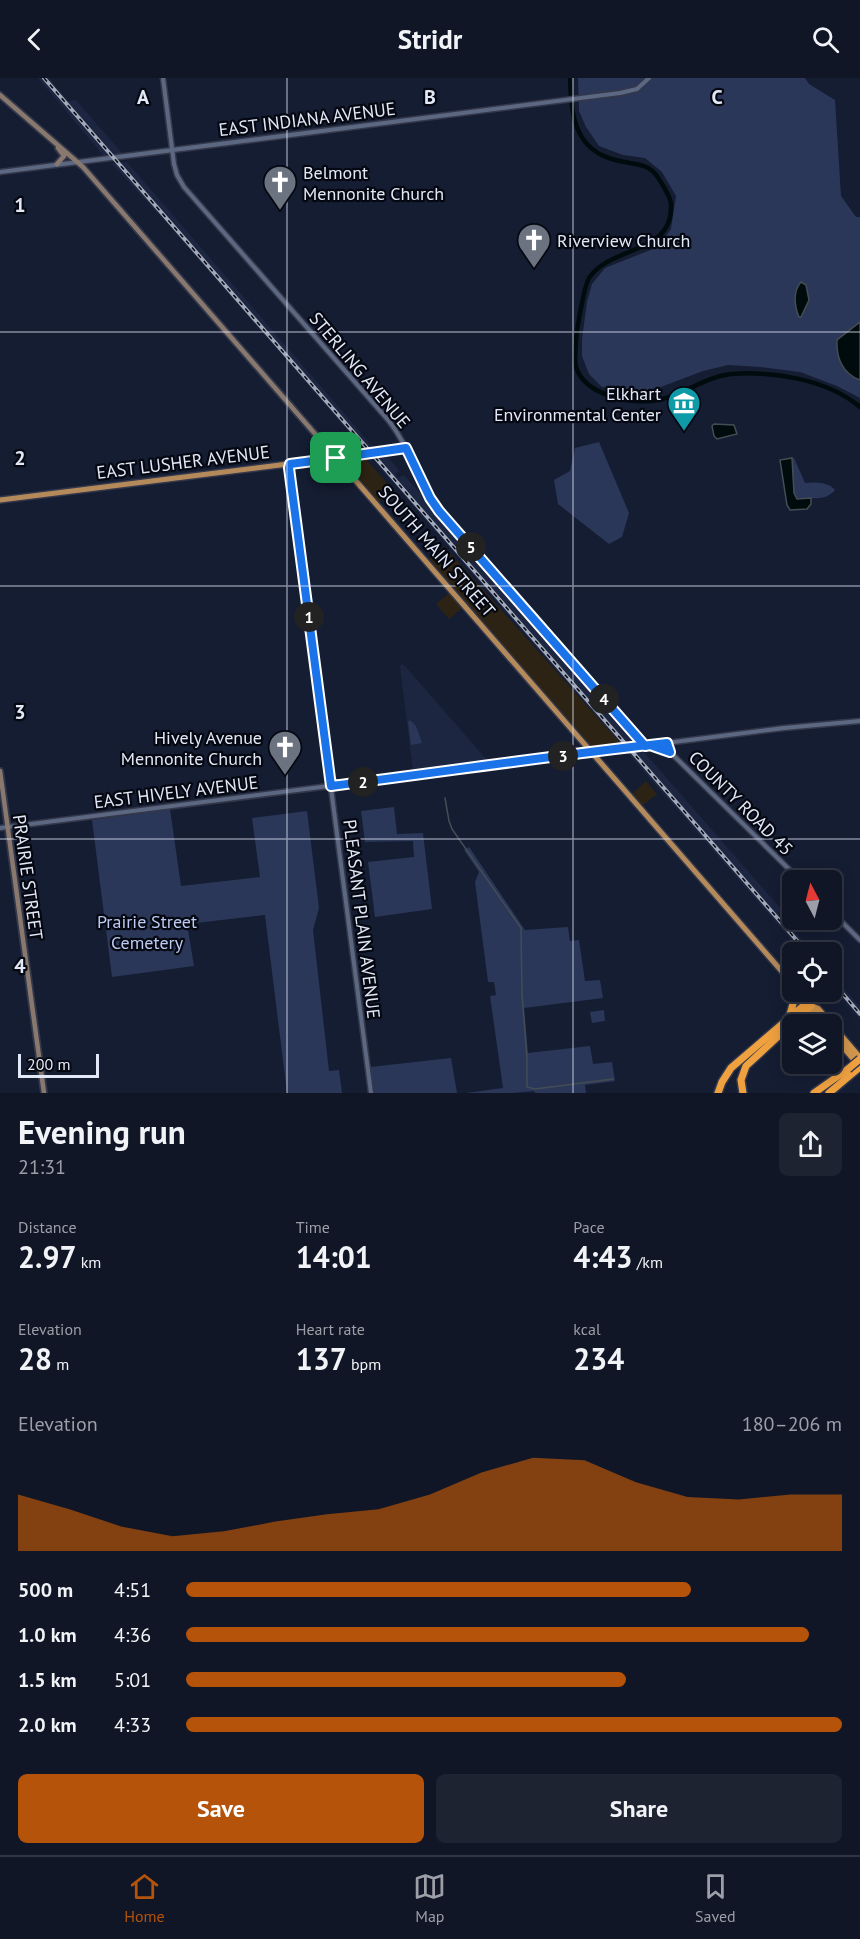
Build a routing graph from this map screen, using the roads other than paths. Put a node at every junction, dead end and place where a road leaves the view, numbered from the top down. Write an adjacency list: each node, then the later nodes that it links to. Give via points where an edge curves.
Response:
1 (164, 78): 5 (street, STERLING AVENUE)
2 (649, 78): 5 (street, EAST INDIANA AVENUE, via 629,92)
3 (0, 95): 4 (main road, SOUTH MAIN STREET)
4 (54, 141): 6 (main road, SOUTH MAIN STREET); 7 (main road, via 64,155)
5 (172, 150): 6 (street, EAST INDIANA AVENUE); 9 (street, STERLING AVENUE, via 175,170 184,187 382,413)
6 (78, 162): 7 (street, EAST INDIANA AVENUE); 10 (main road, SOUTH MAIN STREET)
7 (57, 164): 8 (street, EAST INDIANA AVENUE)
8 (0, 172)
9 (406, 448): 10 (street, EAST LUSHER AVENUE); 15 (street, STERLING AVENUE, via 439,511)
10 (336, 458): 11 (main road, EAST LUSHER AVENUE); 17 (main road, SOUTH MAIN STREET)
11 (290, 464): 12 (main road, EAST LUSHER AVENUE); 19 (street, PLEASANT PLAIN AVENUE)
12 (0, 500)
13 (860, 721): 14 (street, EAST HIVELY AVENUE)
14 (667, 743): 15 (street, EAST HIVELY AVENUE); 16 (street, COUNTY ROAD 45)
15 (648, 746): 16 (street); 17 (street, EAST HIVELY AVENUE)
16 (670, 752): 22 (street, COUNTY ROAD 45)
17 (592, 753): 19 (street, EAST HIVELY AVENUE); 25 (main road, SOUTH MAIN STREET)
18 (0, 771): 20 (main road, PRAIRIE STREET)
19 (331, 786): 20 (street, EAST HIVELY AVENUE); 36 (street, PLEASANT PLAIN AVENUE)
20 (8, 827): 21 (street, EAST HIVELY AVENUE); 35 (main road, PRAIRIE STREET)
21 (0, 828)
22 (790, 870)
23 (842, 922): 24 (street)
24 (860, 940)
25 (782, 974)
26 (810, 1004): 27 (highway); 28 (highway); 32 (highway)
27 (798, 1014)
28 (815, 1014)
29 (782, 1027): 37 (highway, via 731,1068)
30 (782, 1029): 38 (highway, via 746,1066 741,1080)
31 (842, 1045): 33 (highway)
32 (860, 1058): 34 (highway, bridge)
33 (860, 1066): 34 (highway)
34 (850, 1072): 39 (highway); 40 (highway); 41 (highway)
35 (44, 1093)
36 (371, 1093)
37 (718, 1093)
38 (743, 1093)
39 (814, 1093)
40 (819, 1093)
41 (830, 1093)

